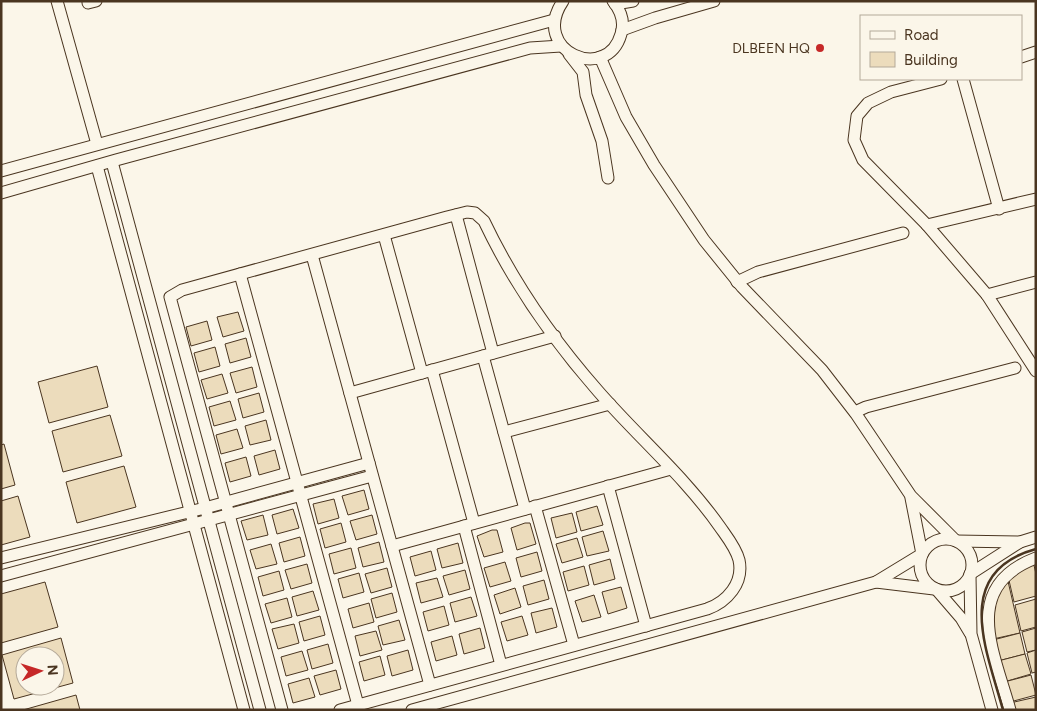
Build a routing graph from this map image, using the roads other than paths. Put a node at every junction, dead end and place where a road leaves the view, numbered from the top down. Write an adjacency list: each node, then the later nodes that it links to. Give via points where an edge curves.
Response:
1 (56, 1): 17 (street)
2 (88, 1): 3 (street)
3 (96, 1)
4 (563, 1): 8 (street)
5 (633, 1): 7 (street)
6 (714, 1): 9 (street)
7 (614, 3): 9 (street, via 622,18)
8 (554, 20): 10 (street, via 554,29); 16 (street)
9 (622, 30): 12 (street, via 616,46)
10 (565, 49): 12 (street, via 587,59); 19 (street, via 530,48); 22 (street, via 583,72 586,95 602,141)
11 (1035, 54): 13 (street)
12 (600, 57): 32 (street, via 626,117 654,165 680,206)
13 (1022, 57)
14 (937, 80): 27 (street, via 877,97 862,109 854,127 854,140 863,160)
15 (963, 80): 25 (street)
16 (109, 141): 17 (street); 19 (street, via 116,149)
17 (96, 144): 18 (street)
18 (84, 148): 20 (street, via 82,159); 21 (street)
19 (114, 161): 20 (street); 52 (street)
20 (93, 167): 23 (street); 54 (street)
21 (1, 171)
22 (608, 178)
23 (1, 194)
24 (1036, 199): 25 (street)
25 (1000, 209): 27 (street)
26 (456, 215): 29 (street); 35 (street, via 472,212 482,218); 36 (street)
27 (927, 225): 34 (street)
28 (903, 233): 32 (street, via 758,272)
29 (384, 235): 30 (street); 39 (street)
30 (312, 255): 31 (street); 40 (street)
31 (240, 274): 47 (street); 51 (street, via 177,292 170,298)
32 (738, 282): 42 (street, via 804,349)
33 (1036, 282): 34 (street)
34 (987, 295): 37 (street)
35 (555, 336): 36 (street); 41 (street)
36 (488, 354): 39 (street); 43 (street)
37 (1034, 364)
38 (1015, 368): 42 (street)
39 (427, 371): 40 (street); 58 (street)
40 (350, 393): 44 (street)
41 (610, 404): 43 (street); 45 (street)
42 (855, 412): 50 (street)
43 (504, 432): 53 (street)
44 (369, 463): 46 (street); 47 (street)
45 (672, 469): 48 (street); 70 (street, via 726,537 738,559 739,574 731,593 715,606)
46 (372, 476): 49 (street); 62 (street)
47 (297, 482): 49 (street); 51 (street)
48 (608, 486): 53 (street); 70 (street)
49 (300, 495): 55 (street); 75 (street)
50 (911, 496): 60 (street); 63 (street)
51 (226, 502): 52 (street); 55 (street)
52 (205, 508): 54 (street); 56 (street)
53 (530, 508): 58 (street); 72 (street)
54 (190, 512): 57 (street); 64 (street)
55 (229, 514): 56 (street); 78 (street)
56 (208, 521): 57 (street); 77 (street)
57 (194, 525): 67 (street); 76 (street)
58 (469, 525): 62 (street); 73 (street)
59 (1036, 537): 61 (street)
60 (956, 540): 61 (street); 63 (street, via 936,541); 66 (street, via 970,555)
61 (1020, 542): 66 (street)
62 (392, 546): 74 (street)
63 (922, 554): 68 (street); 69 (street, via 922,575)
64 (1, 558)
65 (1036, 559): 82 (street, via 1007,574 990,598 988,607 987,629)
66 (970, 575): 69 (street, via 958,588); 71 (street)
67 (1, 576)
68 (876, 582): 69 (street); 80 (street)
69 (936, 589): 71 (street)
70 (646, 626): 72 (street)
71 (971, 634): 81 (street)
72 (574, 646): 73 (street)
73 (501, 665): 74 (street)
74 (430, 685): 75 (street)
75 (358, 705): 79 (street)
76 (244, 710)
77 (260, 710)
78 (282, 710)
79 (340, 710)
80 (412, 710)
81 (992, 710)
82 (1010, 710)

